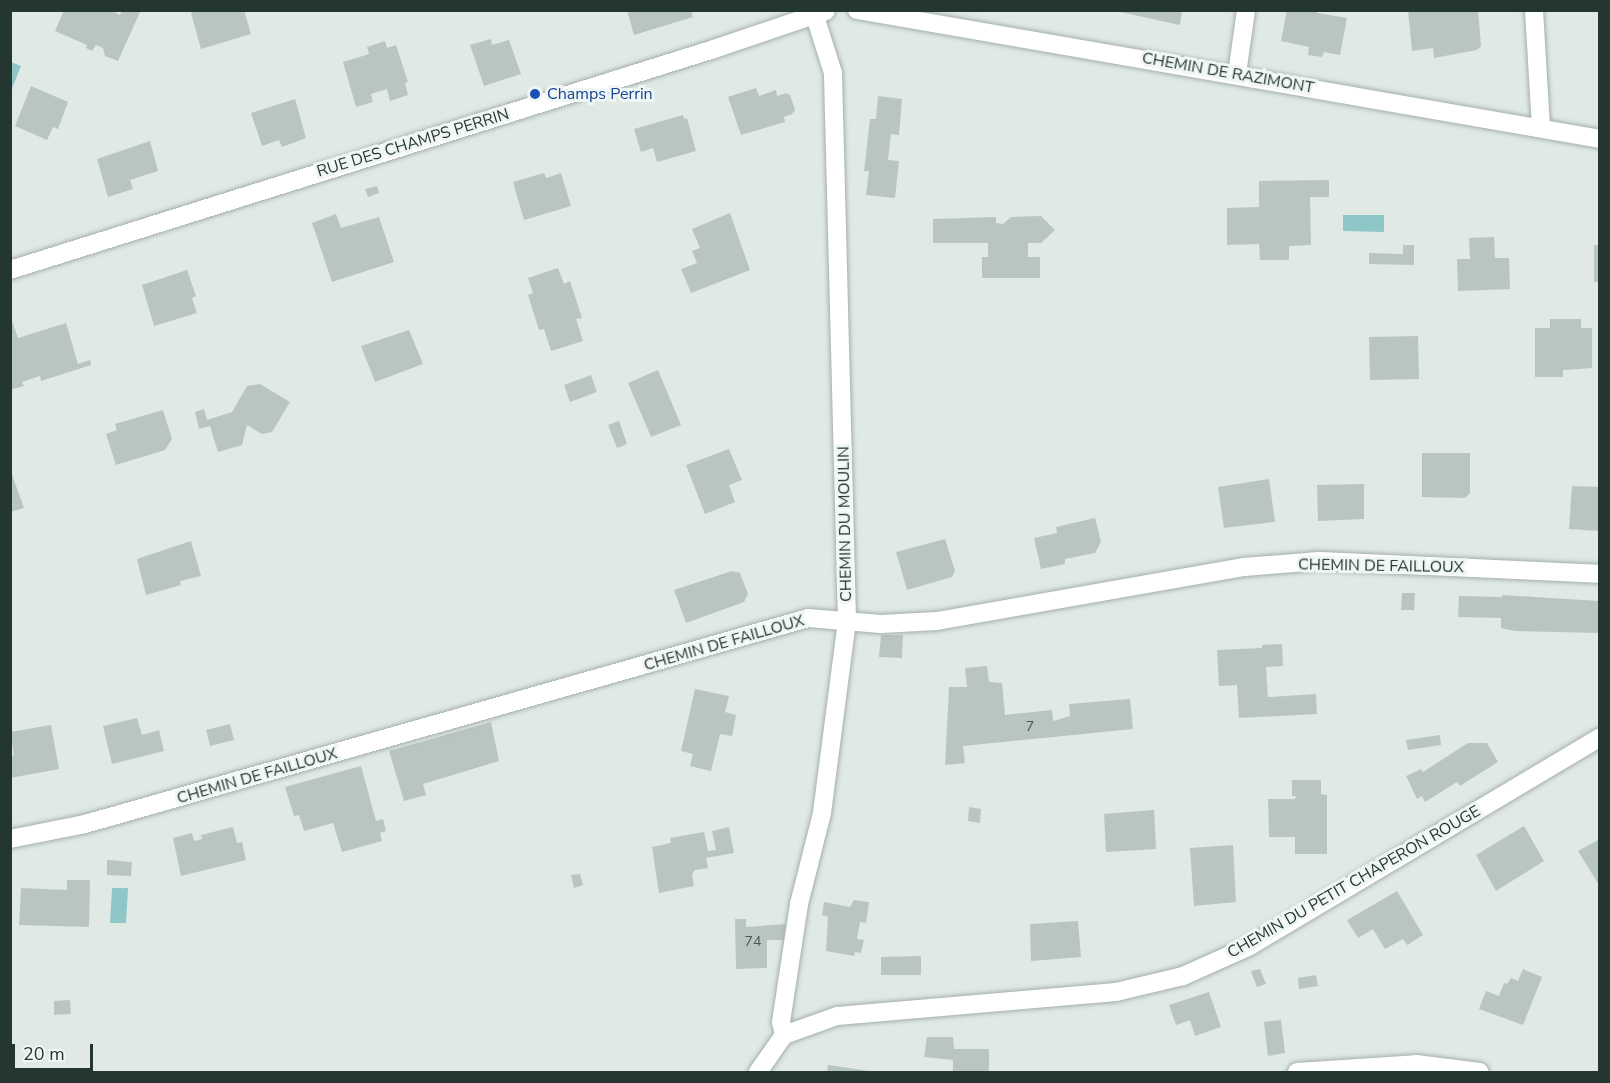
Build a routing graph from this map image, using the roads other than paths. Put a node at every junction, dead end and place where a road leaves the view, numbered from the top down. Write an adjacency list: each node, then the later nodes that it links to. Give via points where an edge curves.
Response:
1 (857, 10): 5 (street, CHEMIN DE RAZIMONT)
2 (1246, 10): 5 (street)
3 (1534, 10): 6 (street)
4 (818, 11): 8 (street, RUE DES CHAMPS PERRIN, via 714,49); 10 (street, CHEMIN DU MOULIN, via 833,73)
5 (1237, 74): 6 (street, CHEMIN DE RAZIMONT)
6 (1541, 128): 7 (street, CHEMIN DE RAZIMONT)
7 (1599, 139)
8 (10, 270)
9 (1599, 574): 10 (street, CHEMIN DE FAILLOUX, via 1319,561 1244,567 937,621 881,624)
10 (847, 620): 12 (street, CHEMIN DE FAILLOUX, via 808,618 86,825); 13 (street, CHEMIN DU MOULIN, via 822,813 799,904 786,987 781,1022)
11 (1599, 737): 13 (street, CHEMIN DU PETIT CHAPERON ROUGE, via 1250,946 1183,976 1116,992 837,1016)
12 (10, 840)
13 (784, 1035): 14 (street)
14 (758, 1072)
15 (1297, 1072): 16 (street, via 1416,1064)
16 (1480, 1072)

